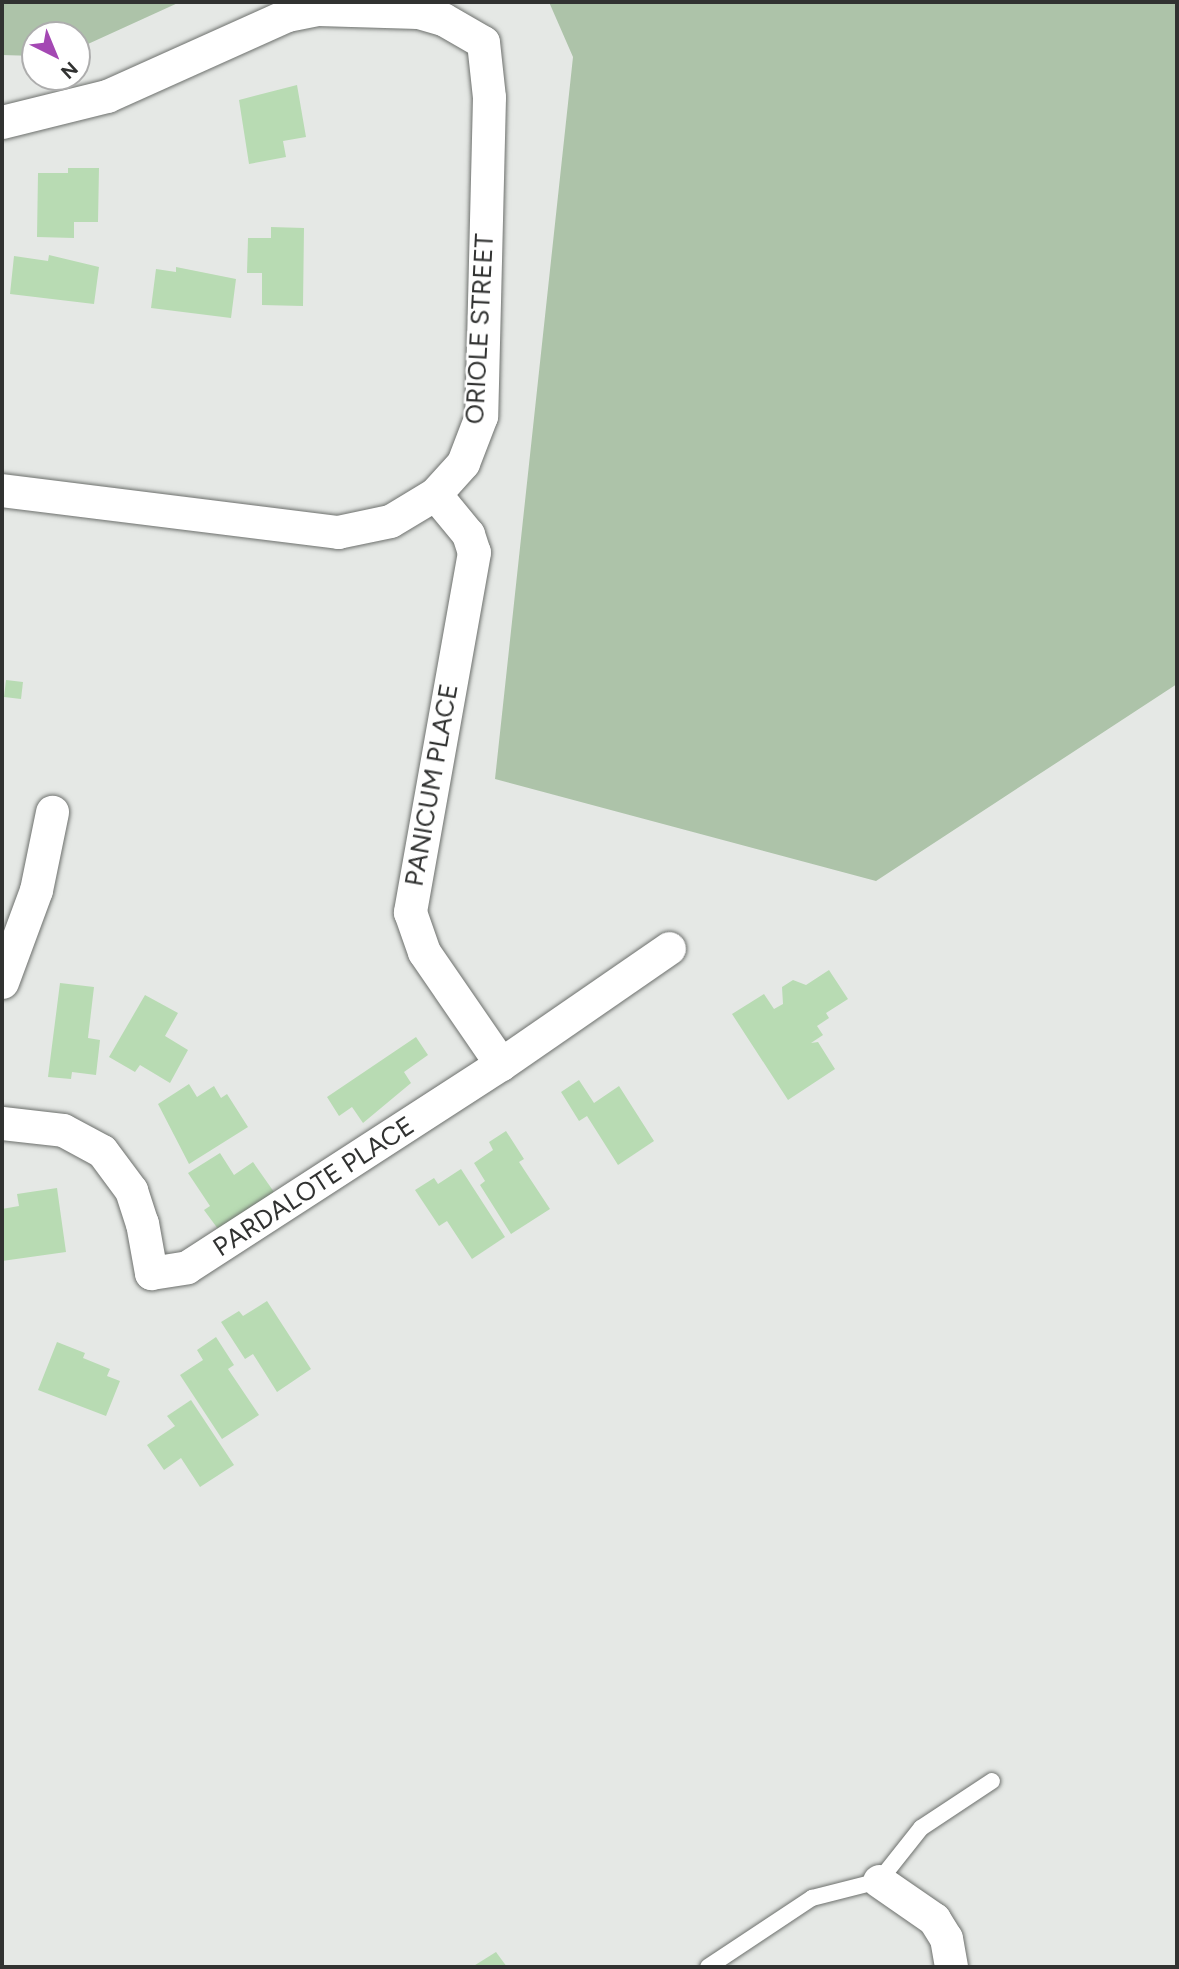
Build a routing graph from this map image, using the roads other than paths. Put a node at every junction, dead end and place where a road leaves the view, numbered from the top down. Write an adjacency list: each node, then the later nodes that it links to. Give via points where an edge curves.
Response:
1 (2, 122): 3 (street, ORIOLE STREET, via 107,96 297,12 426,13 483,42 489,97 481,416 463,463)
2 (2, 490): 3 (street, ORIOLE STREET, via 338,532 390,521)
3 (435, 494): 7 (street, PANICUM PLACE, via 468,534 474,552 410,912 424,952)
4 (52, 812): 6 (street, via 36,890)
5 (669, 948): 7 (street, PARDALOTE PLACE)
6 (2, 982)
7 (501, 1064): 8 (street, PARDALOTE PLACE, via 197,1264 151,1273 131,1190 102,1151 63,1130)
8 (2, 1123)
9 (992, 1781): 10 (lane, via 921,1828)
10 (879, 1881): 11 (lane, via 812,1898); 12 (street, via 934,1919 946,1938)
11 (708, 1967)
12 (951, 1967)

